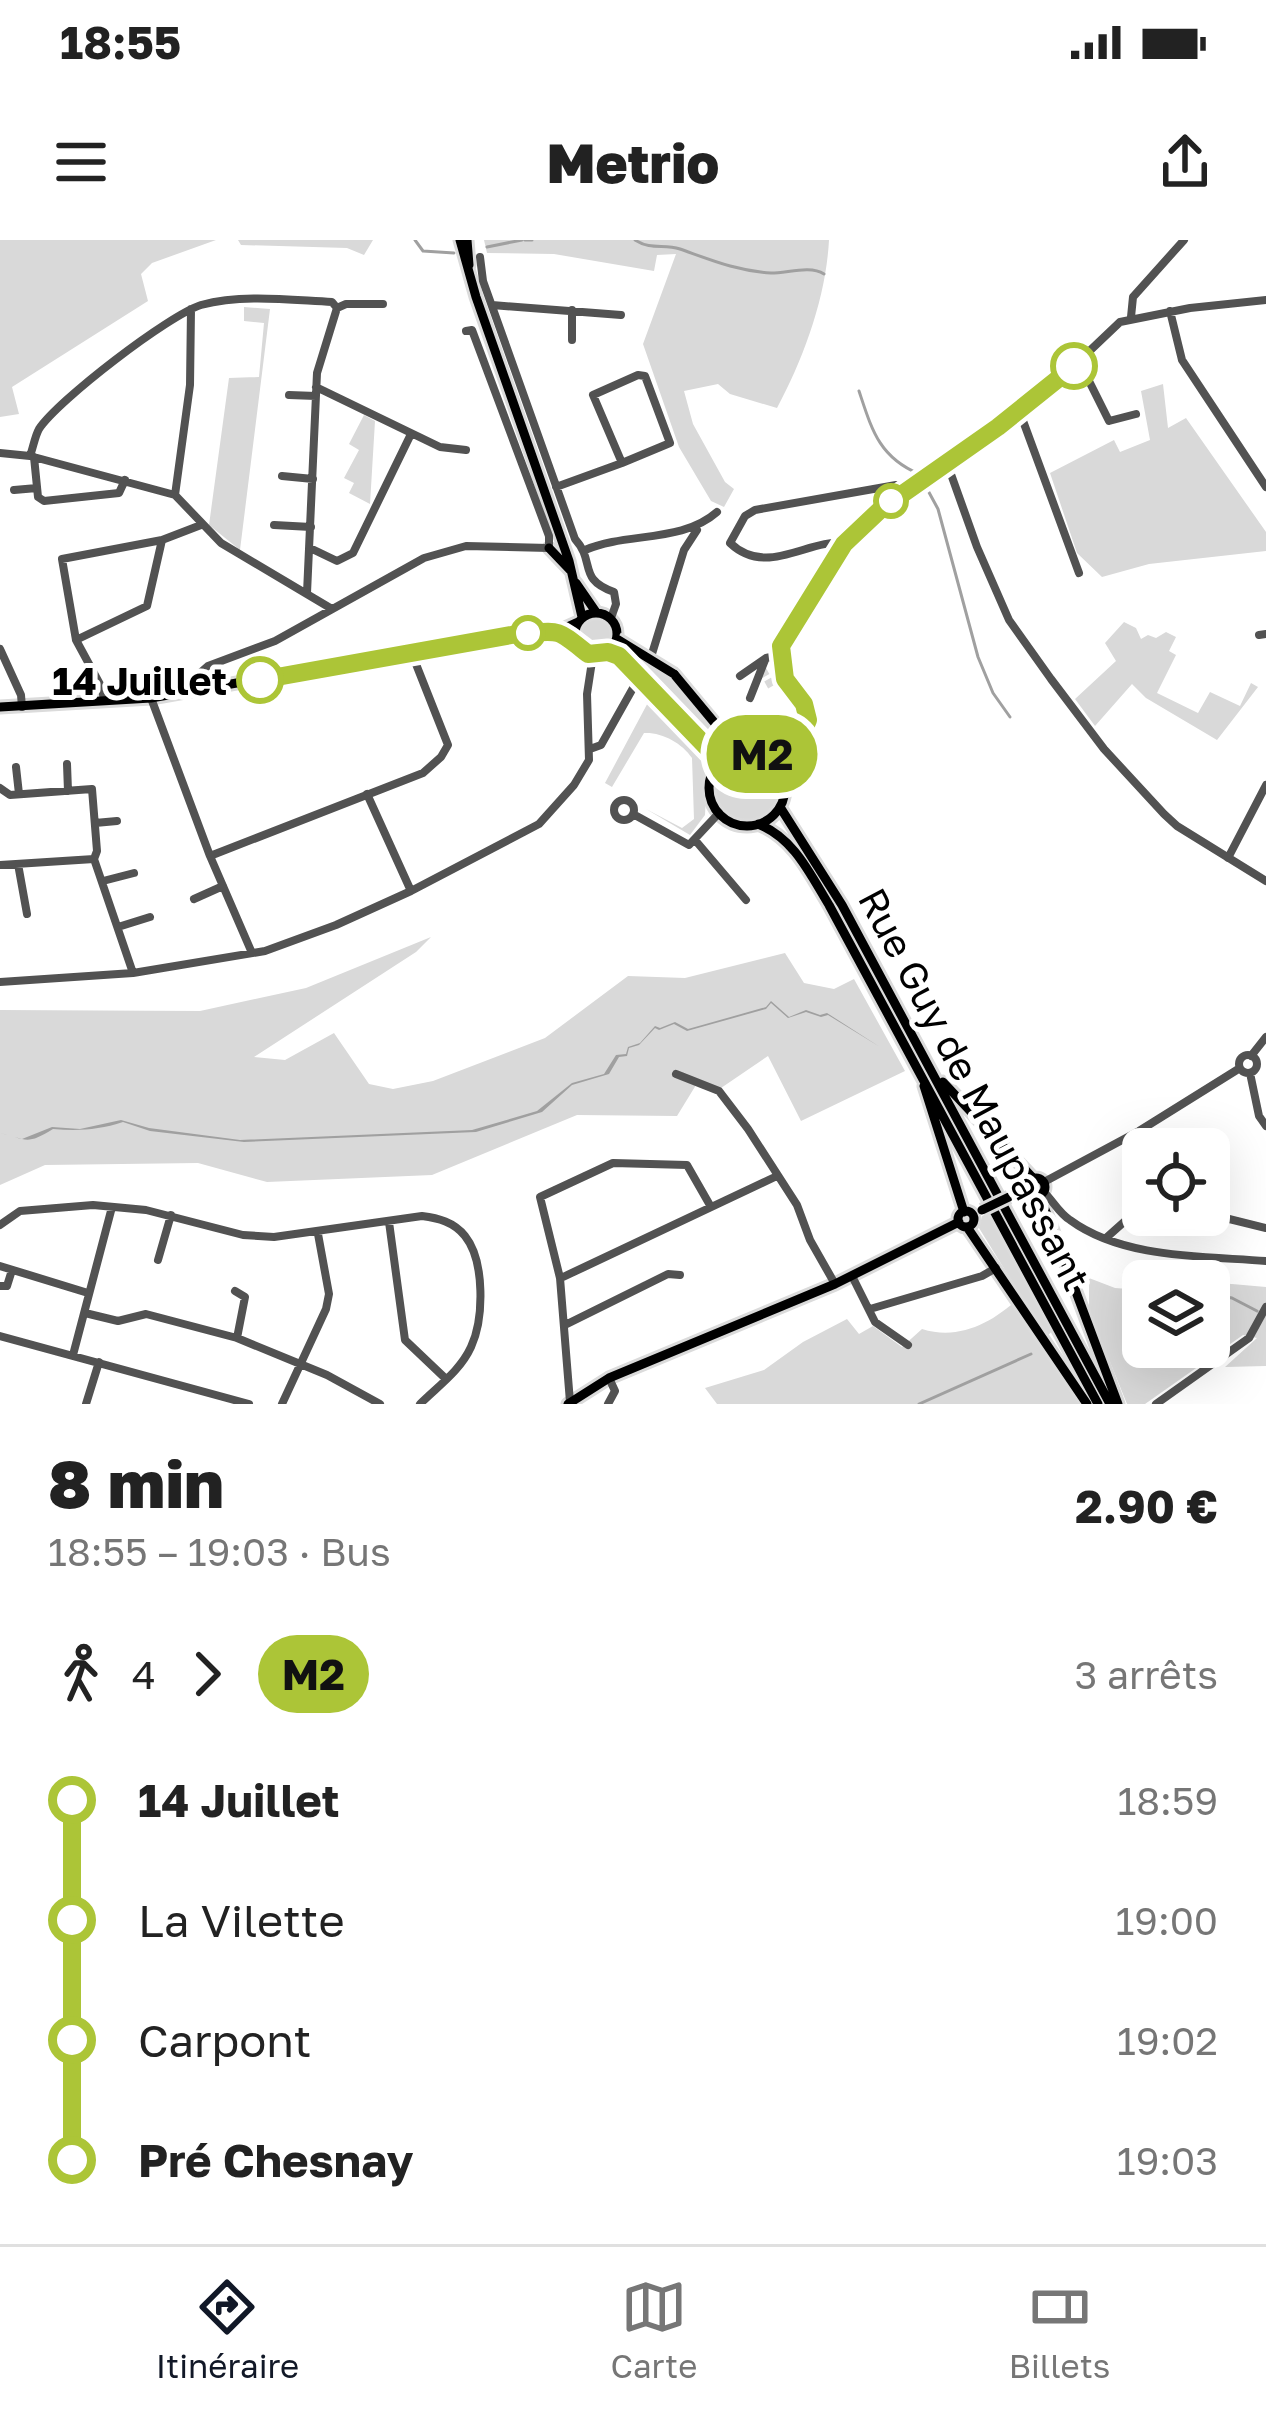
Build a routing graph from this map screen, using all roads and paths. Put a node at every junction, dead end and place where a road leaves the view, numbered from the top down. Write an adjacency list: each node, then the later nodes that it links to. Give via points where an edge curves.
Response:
1 (464, 240): 3 (main road)
2 (1184, 240): 12 (street, via 1133,297)
3 (470, 255): 6 (street); 46 (main road, via 470,277)
4 (1266, 300): 10 (street)
5 (383, 304): 7 (street)
6 (492, 305): 9 (street); 30 (street)
7 (338, 308): 8 (street, via 268,299); 16 (street)
8 (191, 309): 23 (street, via 70,398 39,430); 34 (street)
9 (572, 310): 11 (street); 14 (street)
10 (1170, 310): 12 (street); 31 (street, via 1182,360)
11 (621, 315)
12 (1131, 317): 15 (street)
13 (466, 331): 43 (street)
14 (572, 340)
15 (1079, 362): 18 (street); 19 (street, via 1109,422)
16 (316, 391): 17 (street); 20 (street); 27 (street)
17 (290, 395)
18 (1019, 410): 25 (street); 45 (street)
19 (1136, 414)
20 (411, 434): 21 (street); 42 (street, via 352,553 337,561)
21 (466, 450)
22 (0, 453): 23 (street)
23 (32, 456): 28 (street); 32 (street)
24 (622, 463): 24 (street, via 593,394 645,376 670,442); 30 (street)
25 (947, 463): 29 (street); 90 (street, via 977,548 1030,650 1126,774 1178,826)
26 (281, 476): 27 (street)
27 (313, 479): 38 (street)
28 (125, 480): 32 (street, via 119,493 44,501); 34 (street)
29 (915, 485): 41 (street); 41 (street, via 749,512 730,543 746,554 776,556)
30 (556, 487): 44 (street)
31 (1266, 487)
32 (37, 488): 33 (street)
33 (14, 490)
34 (175, 495): 36 (street)
35 (717, 512): 39 (street)
36 (201, 525): 40 (street); 47 (street)
37 (274, 525): 38 (street)
38 (311, 527): 42 (street)
39 (699, 528): 44 (street); 61 (street, via 684,550)
40 (162, 540): 54 (street, via 146,605); 54 (street, via 62,560)
41 (844, 544): 60 (street, via 785,634)
42 (310, 548): 47 (street)
43 (549, 548): 46 (main road); 48 (street, via 466,546 424,558)
44 (585, 550): 50 (street, via 596,586 614,592)
45 (1079, 573)
46 (575, 579): 49 (main road); 51 (main road)
47 (307, 593): 48 (street)
48 (333, 610): 65 (street, via 208,666)
49 (596, 612): 50 (main road); 51 (main road)
50 (611, 618): 53 (main road)
51 (580, 620): 52 (main road); 55 (main road)
52 (558, 631): 55 (main road); 58 (main road)
53 (617, 639): 57 (main road); 72 (main road, bridge, via 674,674)
54 (76, 640): 68 (street)
55 (575, 640): 59 (main road)
56 (0, 649): 70 (street)
57 (608, 652): 59 (main road); 73 (main road, bridge)
58 (412, 654): 65 (main road); 81 (street, via 448,745 423,772)
59 (593, 655): 71 (street)
60 (780, 655): 62 (street); 74 (street, via 808,720)
61 (650, 657)
62 (766, 658): 63 (street); 67 (street)
63 (740, 676)
64 (637, 681): 71 (street, via 601,745)
65 (191, 689): 66 (main road)
66 (151, 698): 68 (main road); 89 (street)
67 (750, 698)
68 (104, 703): 70 (main road)
69 (0, 707): 70 (main road)
70 (22, 707)
71 (590, 748): 98 (street, via 574,785 539,824)
72 (742, 750): 73 (main road); 74 (main road)
73 (720, 761): 83 (main road, via 710,793)
74 (776, 763): 82 (main road, via 785,784)
75 (67, 764): 79 (street)
76 (16, 767): 80 (street)
77 (1266, 785): 90 (street)
78 (0, 788): 80 (street)
79 (68, 790): 80 (street); 86 (street, via 92,789)
80 (19, 794)
81 (367, 794): 89 (street); 98 (street)
82 (780, 807): 87 (main road); 108 (main road, Rue Guy de Maupassant)
83 (719, 813): 87 (main road); 88 (street)
84 (633, 814): 88 (street, via 688,844)
85 (117, 821): 86 (street)
86 (95, 823): 91 (street)
87 (758, 824): 113 (main road, Rue Guy de Maupassant, via 783,838 808,871)
88 (695, 840): 100 (street)
89 (210, 856): 97 (street)
90 (1228, 858): 96 (street)
91 (94, 859): 92 (street); 95 (street)
92 (17, 864): 93 (street); 101 (street)
93 (0, 865)
94 (134, 872): 95 (street)
95 (103, 881): 103 (street)
96 (1266, 881)
97 (223, 886): 99 (street); 104 (street)
98 (411, 891): 104 (street)
99 (194, 899)
100 (746, 901)
101 (27, 914)
102 (150, 916): 103 (street)
103 (118, 927): 105 (street)
104 (253, 953): 105 (street)
105 (134, 973): 106 (street)
106 (0, 982)
107 (1266, 1037): 109 (street)
108 (917, 1045): 116 (main road, via 952,1095); 161 (main road, Rue Guy de Maupassant)
109 (1258, 1060): 110 (street, via 1243,1057); 111 (street)
110 (1240, 1068): 111 (street); 116 (street)
111 (1250, 1073): 114 (street)
112 (676, 1074): 115 (street, via 719,1091)
113 (925, 1080): 120 (main road); 160 (main road, Rue Guy de Maupassant)
114 (1266, 1126)
115 (777, 1176): 118 (street); 136 (street)
116 (1040, 1187): 120 (main road, bridge); 127 (street, via 1068,1219); 161 (main road)
117 (112, 1207): 119 (street); 124 (street, via 20,1211); 139 (street)
118 (711, 1207): 135 (street); 135 (street, via 687,1166 613,1163 540,1197)
119 (171, 1215): 126 (street, via 243,1234); 128 (street)
120 (969, 1217): 131 (main road); 134 (main road)
121 (1230, 1219): 125 (street)
122 (389, 1222): 126 (street); 151 (street, via 405,1340); 151 (street, via 438,1218 464,1236 475,1256 478,1325)
123 (1122, 1224): 127 (street)
124 (0, 1225)
125 (1266, 1228)
126 (318, 1234): 149 (street, via 326,1309)
127 (1106, 1238): 129 (street)
128 (158, 1260)
129 (1266, 1261)
130 (0, 1266): 132 (street)
131 (996, 1268): 141 (street); 159 (main road)
132 (12, 1270): 137 (street); 139 (street)
133 (680, 1275): 143 (street)
134 (852, 1276): 136 (main road); 141 (street)
135 (560, 1278): 143 (street)
136 (835, 1284): 150 (main road)
137 (0, 1286)
138 (235, 1291): 145 (street, via 245,1297)
139 (88, 1293): 142 (street)
140 (1265, 1308): 162 (street, via 1249,1338)
141 (870, 1310): 146 (street, via 874,1322)
142 (85, 1313): 145 (street, via 118,1321 146,1314); 147 (street)
143 (566, 1324): 152 (street)
144 (0, 1336): 147 (street)
145 (237, 1338): 149 (street)
146 (908, 1345)
147 (73, 1355): 148 (street)
148 (99, 1362): 153 (street); 154 (street)
149 (300, 1363): 155 (street); 156 (street)
150 (609, 1378): 152 (main road); 158 (street, via 615,1391)
151 (446, 1379): 157 (street)
152 (569, 1403)
153 (86, 1404)
154 (249, 1404)
155 (282, 1404)
156 (380, 1404)
157 (420, 1404)
158 (608, 1404)
159 (1087, 1404)
160 (1098, 1404)
161 (1114, 1404)
162 (1156, 1404)

